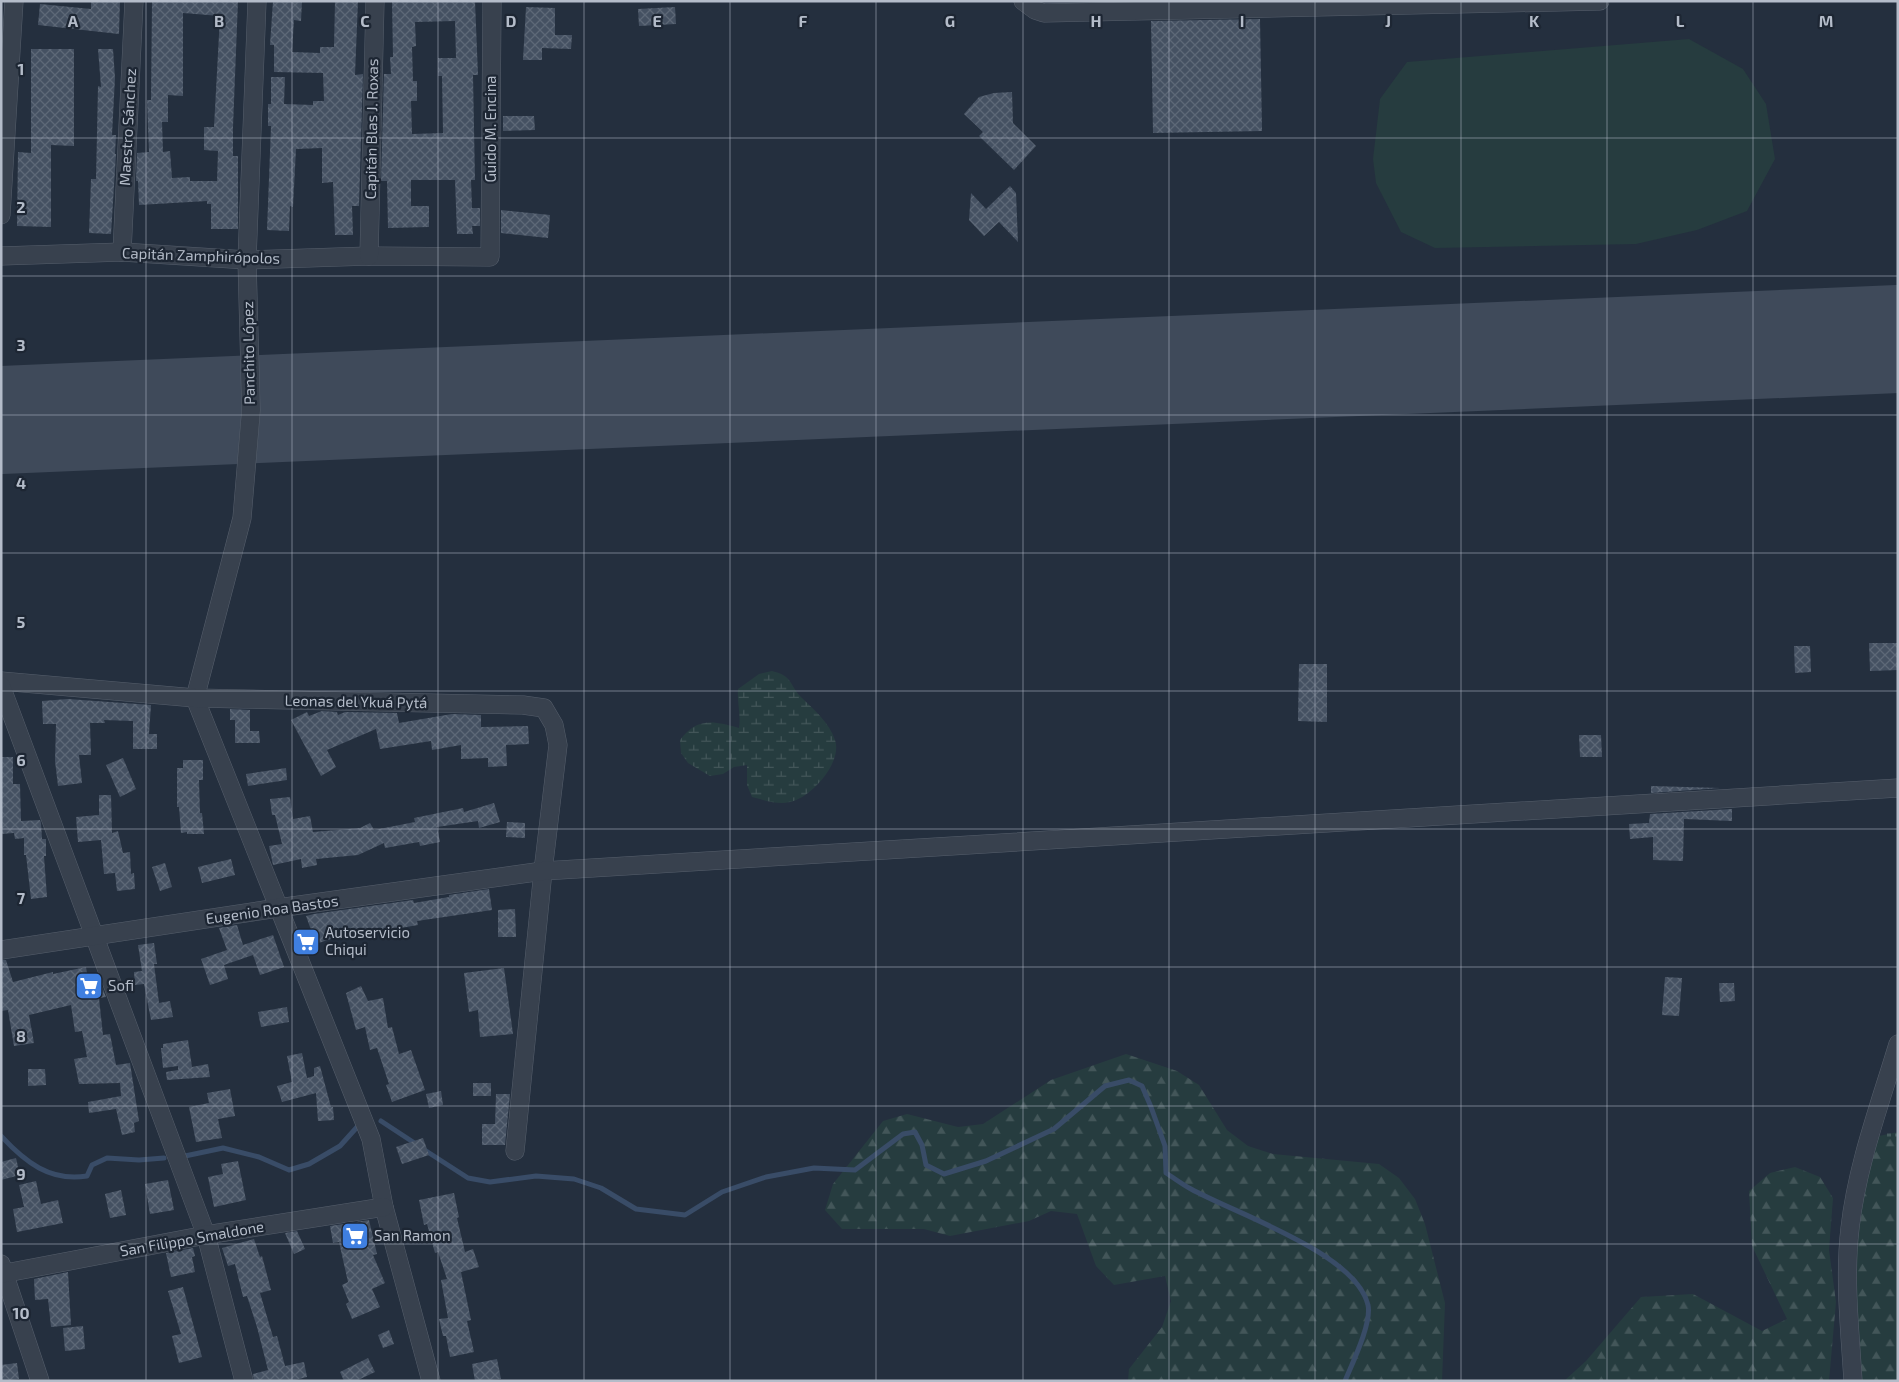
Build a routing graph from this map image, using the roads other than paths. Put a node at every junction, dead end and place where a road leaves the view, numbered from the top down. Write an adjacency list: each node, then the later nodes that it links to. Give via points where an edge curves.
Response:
1 (14, 1): 8 (street)
2 (134, 1): 9 (street, Maestro Sánchez)
3 (257, 1): 13 (street, Panchito López)
4 (375, 1): 11 (street, Capitán Blas J. Roxas)
5 (492, 1): 12 (street, Guido M. Encina)
6 (1600, 1): 7 (street, via 1054,12)
7 (1029, 6)
8 (1, 215)
9 (122, 252): 10 (street, Capitán Zamphirópolos); 13 (street, Capitán Zamphirópolos)
10 (1, 256)
11 (369, 256): 12 (street, Capitán Zamphirópolos); 13 (street, Capitán Zamphirópolos)
12 (490, 257)
13 (247, 260): 16 (street, Panchito López, via 251,410 242,518)
14 (1, 681): 16 (street, Leonas del Ykuá Pytá)
15 (1, 686): 20 (street)
16 (195, 698): 18 (street, Leonas del Ykuá Pytá, via 544,708 554,726 558,745); 19 (street)
17 (1898, 788): 18 (street, Eugenio Roa Bastos)
18 (543, 871): 19 (street, Eugenio Roa Bastos); 23 (street)
19 (278, 908): 20 (street, Eugenio Roa Bastos); 24 (street, via 371,1139)
20 (95, 936): 21 (street, Eugenio Roa Bastos); 25 (street)
21 (1, 950)
22 (1898, 1044): 30 (street, via 1858,1178 1850,1228 1847,1281)
23 (516, 1151)
24 (384, 1207): 25 (street, San Filippo Smaldone); 29 (street)
25 (206, 1235): 26 (street, San Filippo Smaldone); 28 (street)
26 (2, 1271): 27 (street)
27 (40, 1381)
28 (244, 1381)
29 (431, 1381)
30 (1853, 1381)

